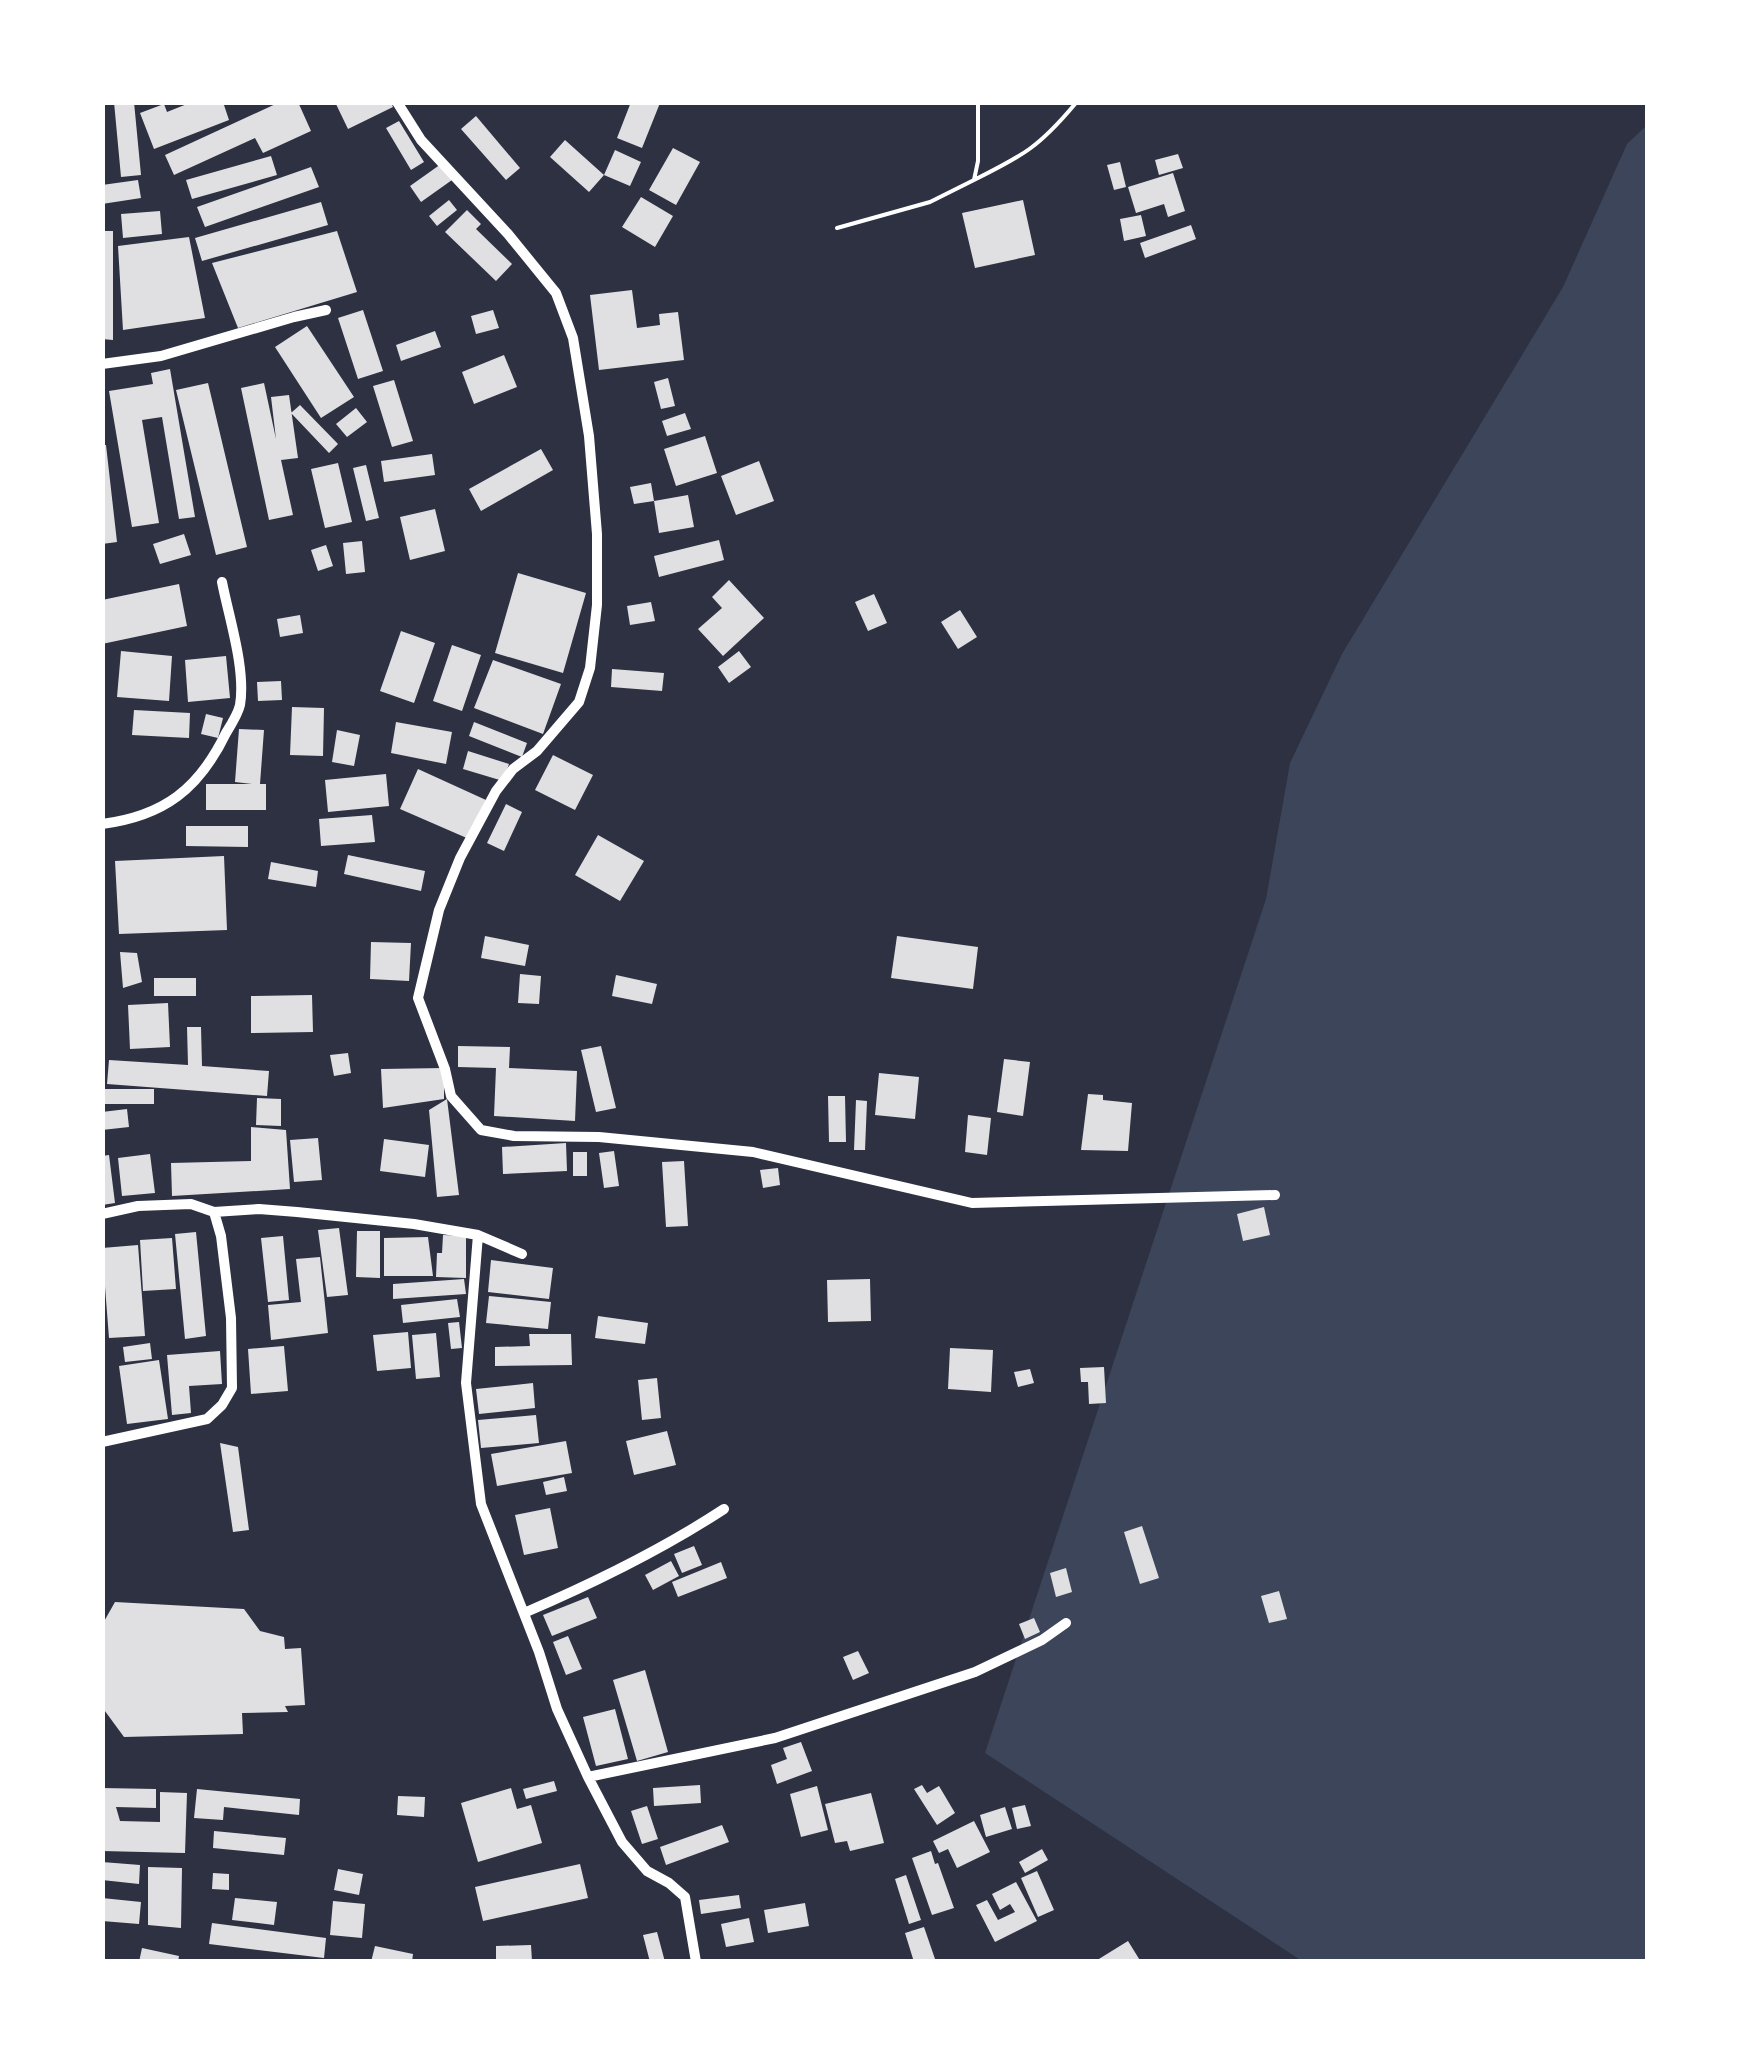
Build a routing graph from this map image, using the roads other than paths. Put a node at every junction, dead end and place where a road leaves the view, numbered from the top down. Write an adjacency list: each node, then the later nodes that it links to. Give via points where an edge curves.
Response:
1 (396, 102): 6 (street, via 421,140 556,293 573,338 597,534 590,668 578,702 496,791 439,910 418,998 452,1096 481,1130 753,1152 972,1203)
2 (326, 310): 3 (street, via 161,356)
3 (102, 364)
4 (222, 582): 5 (street, via 238,656 240,706 216,756 166,807)
5 (102, 824)
6 (1275, 1196)
7 (214, 1212): 8 (street, via 191,1204); 9 (street, via 297,1212); 11 (street, via 231,1318 232,1388 207,1419)
8 (102, 1214)
9 (478, 1235): 10 (street); 13 (street, via 466,1383 470,1418 481,1504)
10 (522, 1254)
11 (102, 1442)
12 (724, 1509): 13 (street, via 609,1576)
13 (524, 1614): 15 (street)
14 (1066, 1623): 15 (street, via 975,1672 775,1738)
15 (588, 1778): 16 (street, via 622,1842 647,1871 685,1898)
16 (696, 1962)

